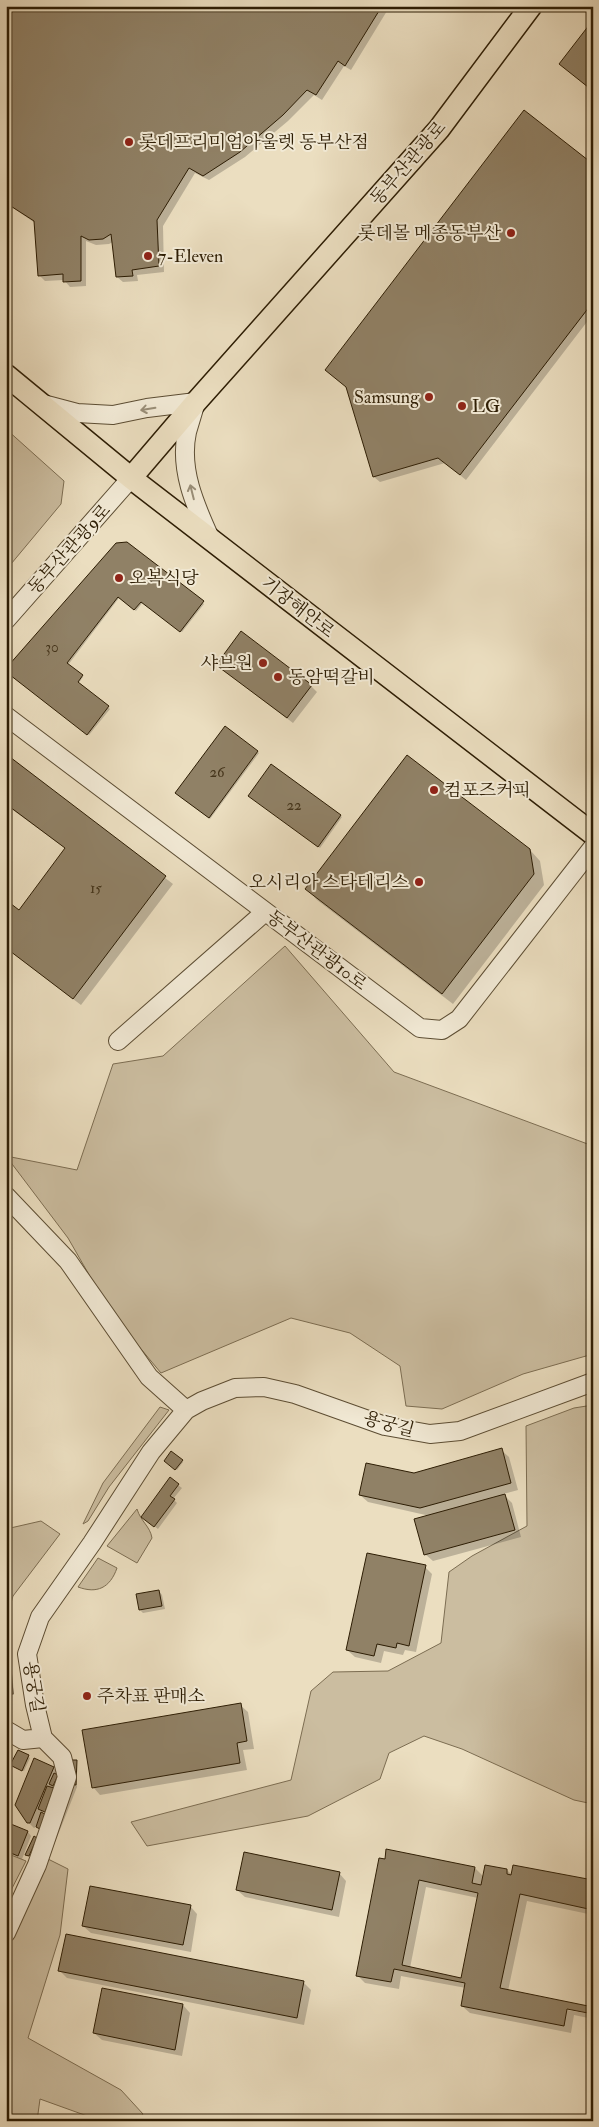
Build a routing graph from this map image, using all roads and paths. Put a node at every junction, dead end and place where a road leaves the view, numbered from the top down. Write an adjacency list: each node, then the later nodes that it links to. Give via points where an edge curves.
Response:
1 (531, 6): 4 (main road, 동부산관광로, via 439,129)
2 (6, 375): 3 (main road, 기장해안로)
3 (38, 402): 4 (street, one-way to 3, via 113,415 77,413); 5 (main road, 기장해안로)
4 (196, 402): 5 (main road, 동부산관광로); 6 (street, 동부산관광로, one-way to 4, via 195,506 186,469 187,434)
5 (132, 478): 6 (main road, 기장해안로); 7 (street, 동부산관광9로)
6 (210, 538): 9 (main road, 기장해안로)
7 (6, 620)
8 (6, 716): 11 (street, 동부산관광10로)
9 (593, 834)
10 (593, 847): 11 (street, 동부산관광10로, via 459,1019 442,1030 420,1028)
11 (266, 912): 12 (street)
12 (118, 1041)
13 (6, 1196): 15 (street, via 68,1261 149,1378)
14 (593, 1382): 15 (street, 용궁길, via 460,1430 430,1434 386,1426 295,1394 264,1387 235,1388)
15 (186, 1410): 17 (street, 용궁길, via 152,1452 40,1618 28,1654)
16 (6, 1730): 17 (street, via 23,1740)
17 (43, 1738): 18 (street, via 62,1757 67,1777 37,1865)
18 (6, 1933)

